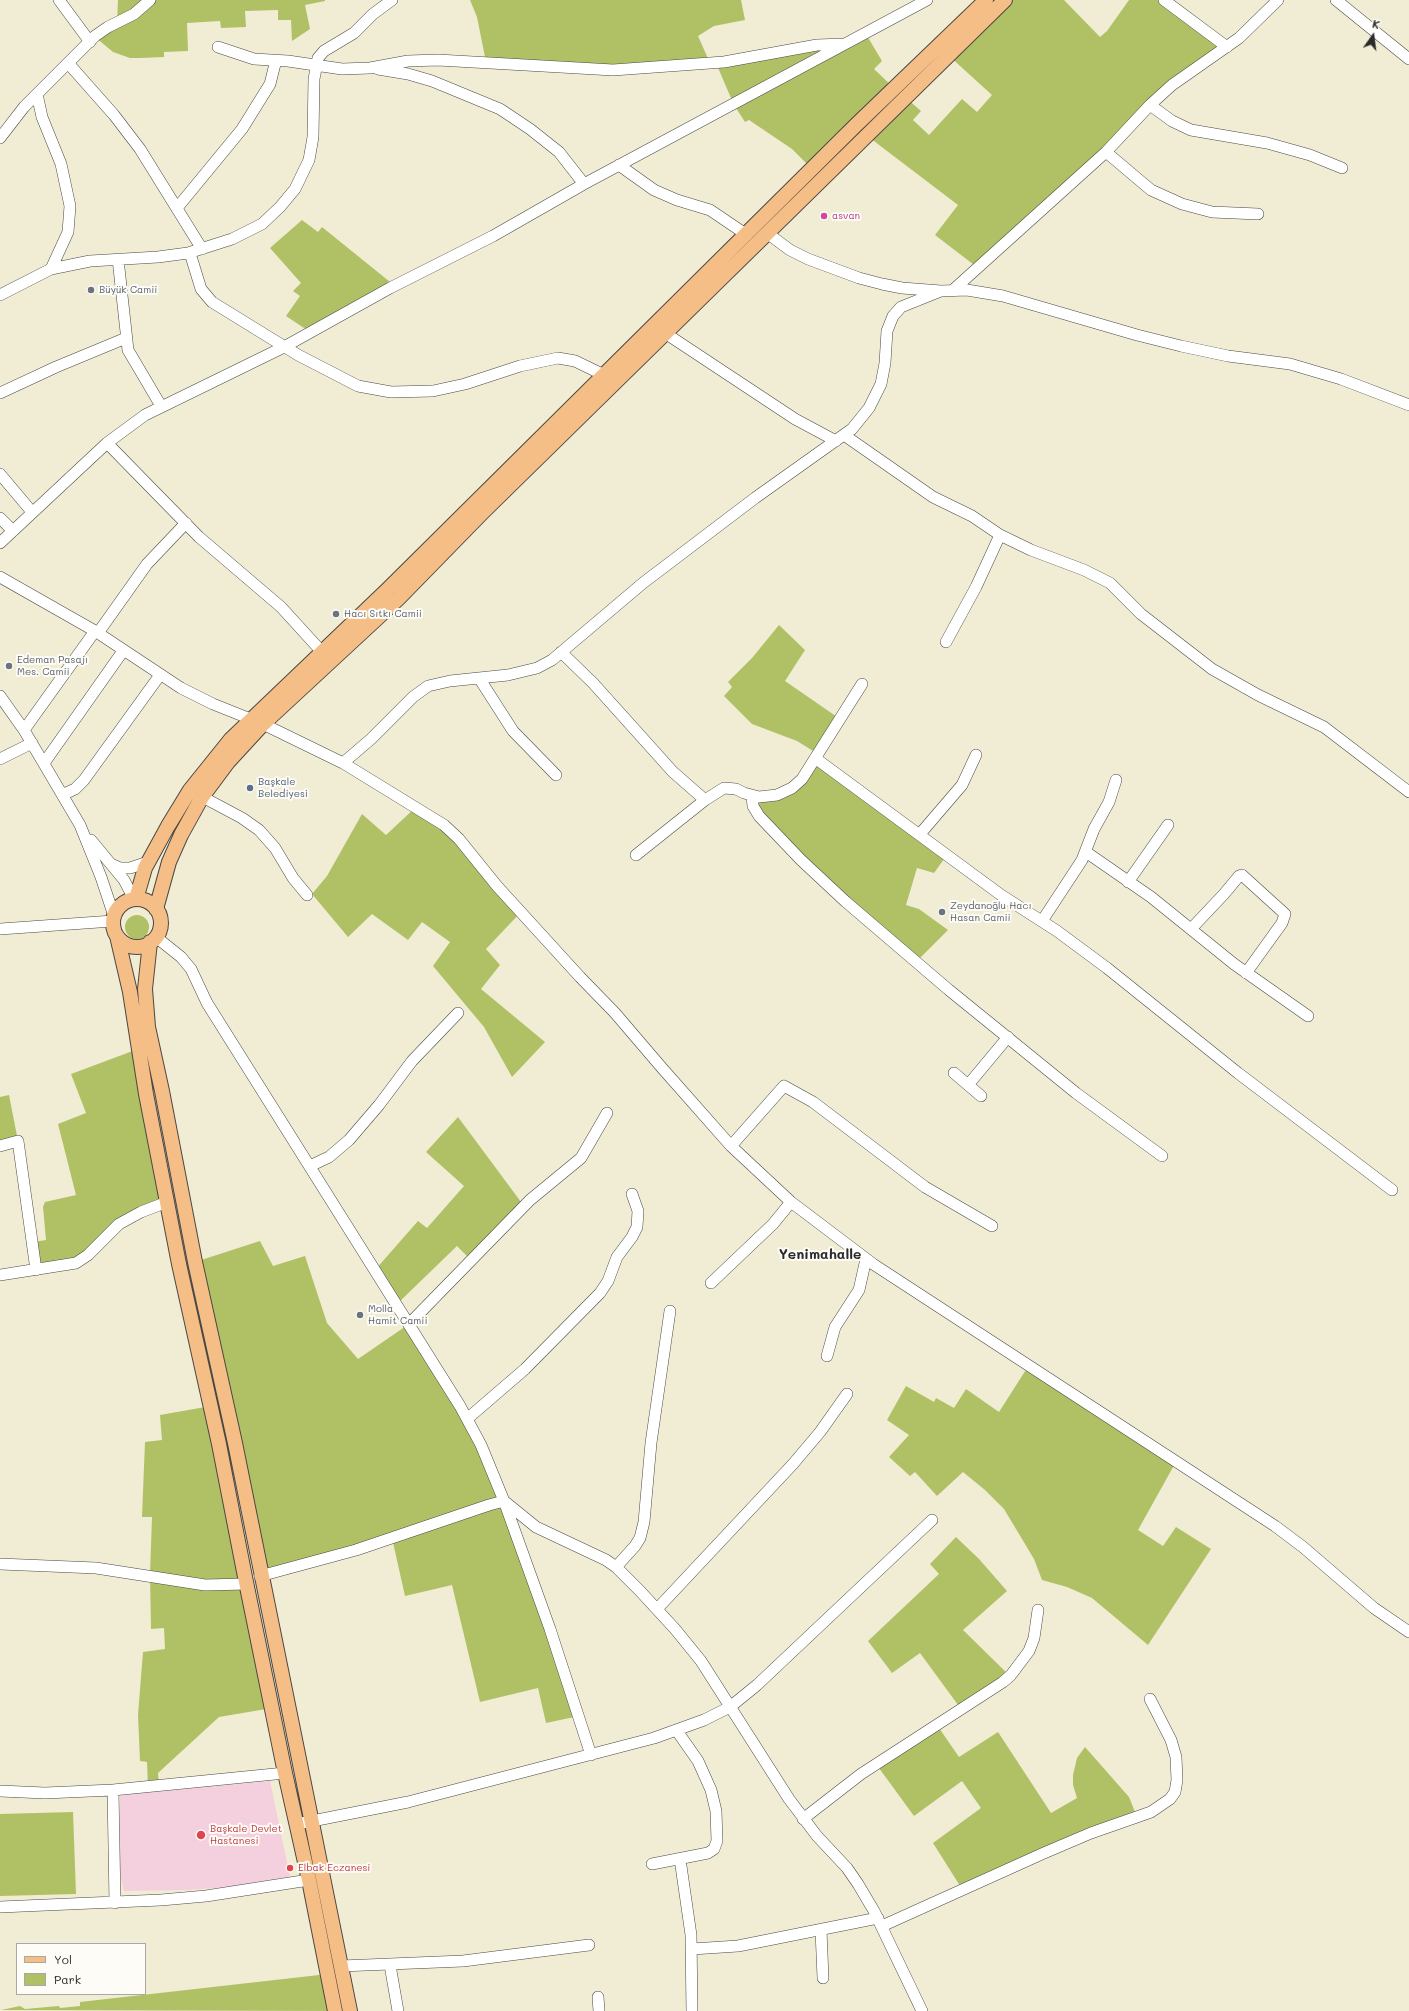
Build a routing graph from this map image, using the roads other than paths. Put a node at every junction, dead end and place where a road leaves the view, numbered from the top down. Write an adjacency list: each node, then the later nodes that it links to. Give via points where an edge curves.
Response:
1 (59, 0): 10 (street)
2 (150, 0): 10 (street, via 134,14 102,31)
3 (392, 0): 17 (street, via 354,33 324,51)
4 (927, 0): 11 (street)
5 (986, 0): 29 (main road, via 856,125)
6 (1005, 0): 28 (main road)
7 (1164, 0): 12 (street)
8 (1278, 0): 12 (street, via 1254,25)
9 (1336, 0): 14 (street)
10 (90, 42): 16 (street)
11 (847, 44): 18 (street, via 817,46 724,62 630,70 438,60 408,61); 23 (street)
12 (1227, 47): 20 (street, via 1172,85)
13 (218, 48): 15 (street, via 246,58)
14 (1409, 59)
15 (276, 60): 17 (street); 26 (street, via 270,84 242,129)
16 (68, 63): 19 (street); 26 (street, via 128,132)
17 (316, 66): 18 (street, via 342,69); 30 (street, via 312,149 295,189 271,216 254,229)
18 (370, 68): 25 (street, via 421,77 500,109 559,152)
19 (37, 94): 21 (street); 33 (street, via 42,117 61,164 70,206 68,232)
20 (1150, 105): 22 (street); 24 (street, via 1172,121 1191,130 1267,143 1310,155)
21 (0, 138)
22 (1106, 152): 27 (street, via 1151,190 1182,204 1212,212); 34 (street)
23 (619, 165): 25 (street); 29 (street, via 654,190 710,210)
24 (1342, 168)
25 (584, 184): 39 (street, via 531,216)
26 (177, 208): 30 (street)
27 (1258, 214)
28 (767, 233): 35 (street, via 790,250 808,259 859,278 902,288); 37 (main road)
29 (747, 235): 40 (main road)
30 (202, 250): 31 (street)
31 (190, 253): 32 (street); 39 (street, via 197,279 209,300)
32 (118, 260): 33 (street, via 90,261); 38 (street)
33 (51, 269): 36 (street)
34 (953, 290): 35 (street); 42 (street, via 1003,296 1181,346 1228,356 1290,364 1341,379)
35 (941, 291): 44 (street, via 901,307 893,316 888,331 884,375 879,389 861,418)
36 (0, 295)
37 (664, 333): 44 (street, via 795,419); 63 (main road, via 398,599)
38 (126, 338): 41 (street); 43 (street, via 132,358)
39 (284, 347): 40 (street, via 348,382 379,391 405,392 448,388 520,366 558,358 575,361); 43 (street)
40 (604, 375): 57 (main road)
41 (0, 393)
42 (1409, 405)
43 (161, 406): 45 (street, via 133,422)
44 (840, 438): 51 (street, via 933,497 972,516); 58 (street, via 649,578)
45 (107, 443): 47 (street); 49 (street)
46 (0, 474): 47 (street)
47 (32, 512): 50 (street)
48 (0, 518): 50 (street)
49 (186, 523): 54 (street, via 147,564); 57 (street, via 222,558 281,607)
50 (13, 531): 52 (street)
51 (1000, 535): 55 (street, via 976,587); 74 (street, via 1110,583 1141,614 1212,669 1324,727)
52 (0, 543)
53 (0, 577): 54 (street)
54 (96, 632): 56 (street); 64 (street)
55 (946, 642)
56 (123, 651): 59 (street); 69 (street)
57 (322, 652): 63 (main road)
58 (561, 652): 60 (street, via 537,668); 78 (street, via 593,683 673,772)
59 (160, 675): 63 (street, via 202,699); 75 (street, via 84,780 75,789)
60 (479, 678): 70 (street, via 450,681 421,690); 71 (street, via 513,731)
61 (862, 684): 67 (street)
62 (0, 696): 64 (street)
63 (256, 722): 70 (street); 73 (main road, via 218,753); 77 (main road)
64 (24, 730): 65 (street)
65 (32, 743): 68 (street); 69 (street)
66 (976, 755): 81 (street, via 962,785)
67 (815, 758): 76 (street, via 802,779 792,788 777,795); 81 (street)
68 (0, 759)
69 (44, 763): 75 (street)
70 (343, 763): 105 (street, via 439,821 459,839 497,886 615,1013)
71 (556, 775)
72 (1116, 780): 82 (street)
73 (190, 790): 77 (street); 84 (main road)
74 (1409, 792)
75 (64, 794): 80 (street)
76 (752, 796): 78 (street, via 724,788); 99 (street, via 753,806 759,816 801,860 891,941)
77 (202, 797): 87 (street, via 259,830 275,848 290,874); 89 (main road, via 169,862)
78 (705, 800): 83 (street)
79 (1168, 825): 86 (street)
80 (84, 832): 85 (street); 90 (street)
81 (920, 834): 91 (street, via 1001,895)
82 (1086, 852): 86 (street); 91 (street)
83 (636, 855)
84 (148, 862): 85 (street, via 130,868); 88 (main road)
85 (110, 864): 88 (street, via 127,884)
86 (1128, 882): 93 (street)
87 (307, 895)
88 (135, 899): 89 (main road, via 149,902); 90 (main road, via 120,906)
89 (156, 909): 95 (main road, via 160,916 160,925)
90 (113, 918): 92 (street); 94 (main road)
91 (1042, 921): 108 (street, via 1151,1001 1238,1073)
92 (0, 929)
93 (1191, 929): 96 (street); 96 (street, via 1242,875 1284,914 1282,923)
94 (117, 936): 95 (main road, via 122,942 134,946 142,946); 110 (main road, via 130,992)
95 (153, 940): 107 (street, via 181,956 191,969 207,1003); 126 (main road, via 145,989 148,1027)
96 (1246, 973): 98 (street)
97 (458, 1013): 107 (street, via 416,1056 349,1140 328,1157)
98 (1308, 1016)
99 (1008, 1037): 101 (street); 106 (street, via 1076,1093)
100 (954, 1073): 101 (street)
101 (968, 1084): 102 (street)
102 (981, 1096)
103 (607, 1112): 118 (street, via 581,1158 530,1200)
104 (0, 1146): 114 (street, via 18,1141)
105 (731, 1146): 111 (street); 112 (street, via 784,1086 813,1102 925,1187)
106 (1162, 1156)
107 (310, 1166): 118 (street)
108 (1392, 1190)
109 (632, 1194): 121 (street, via 638,1211 637,1227 617,1257 608,1281 600,1293 525,1369)
110 (167, 1202): 114 (street, via 151,1207 119,1224 88,1255 76,1263); 127 (main road)
111 (792, 1202): 113 (street); 116 (street)
112 (992, 1226)
113 (866, 1259): 119 (street, via 859,1290 835,1328); 130 (street, via 1275,1526 1374,1608)
114 (36, 1270): 115 (street)
115 (0, 1275)
116 (712, 1283)
117 (670, 1311): 125 (street, via 651,1443 643,1531 635,1546)
118 (409, 1324): 121 (street)
119 (827, 1356)
120 (846, 1394): 128 (street, via 820,1432 793,1464)
121 (467, 1419): 122 (street, via 481,1445)
122 (504, 1501): 125 (street, via 536,1527 596,1554); 126 (street, via 356,1550); 134 (street)
123 (932, 1520): 132 (street, via 788,1657)
124 (0, 1564): 127 (street, via 96,1568 205,1585)
125 (616, 1567): 128 (street)
126 (260, 1576): 139 (main road)
127 (246, 1584): 135 (main road)
128 (657, 1610): 132 (street, via 700,1661)
129 (1038, 1610): 138 (street, via 1030,1651 1011,1675 861,1774)
130 (1409, 1632)
131 (1150, 1699): 146 (street, via 1171,1740 1176,1757 1178,1780 1170,1799 1151,1812 1044,1853)
132 (730, 1707): 133 (street); 138 (street)
133 (677, 1731): 134 (street); 141 (street, via 707,1779 714,1799 717,1833 715,1846 711,1852)
134 (592, 1755): 139 (street, via 408,1802)
135 (285, 1772): 136 (street); 140 (main road)
136 (113, 1790): 137 (street); 144 (street)
137 (0, 1792)
138 (803, 1819): 146 (street, via 852,1876)
139 (312, 1822): 140 (street); 151 (main road)
140 (297, 1824): 143 (main road)
141 (680, 1859): 142 (street); 149 (street)
142 (652, 1864)
143 (309, 1880): 144 (street, via 206,1896); 154 (main road)
144 (116, 1903): 145 (street)
145 (0, 1907)
146 (880, 1922): 147 (street); 159 (street)
147 (821, 1930): 149 (street, via 738,1946); 152 (street)
148 (589, 1945): 150 (street, via 463,1961)
149 (692, 1949): 158 (street)
150 (390, 1965): 151 (street); 156 (street)
151 (341, 1966): 155 (main road)
152 (823, 1978)
153 (598, 1997): 157 (street)
154 (335, 2011)
155 (350, 2011)
156 (398, 2011)
157 (599, 2011)
158 (692, 2011)
159 (922, 2011)

